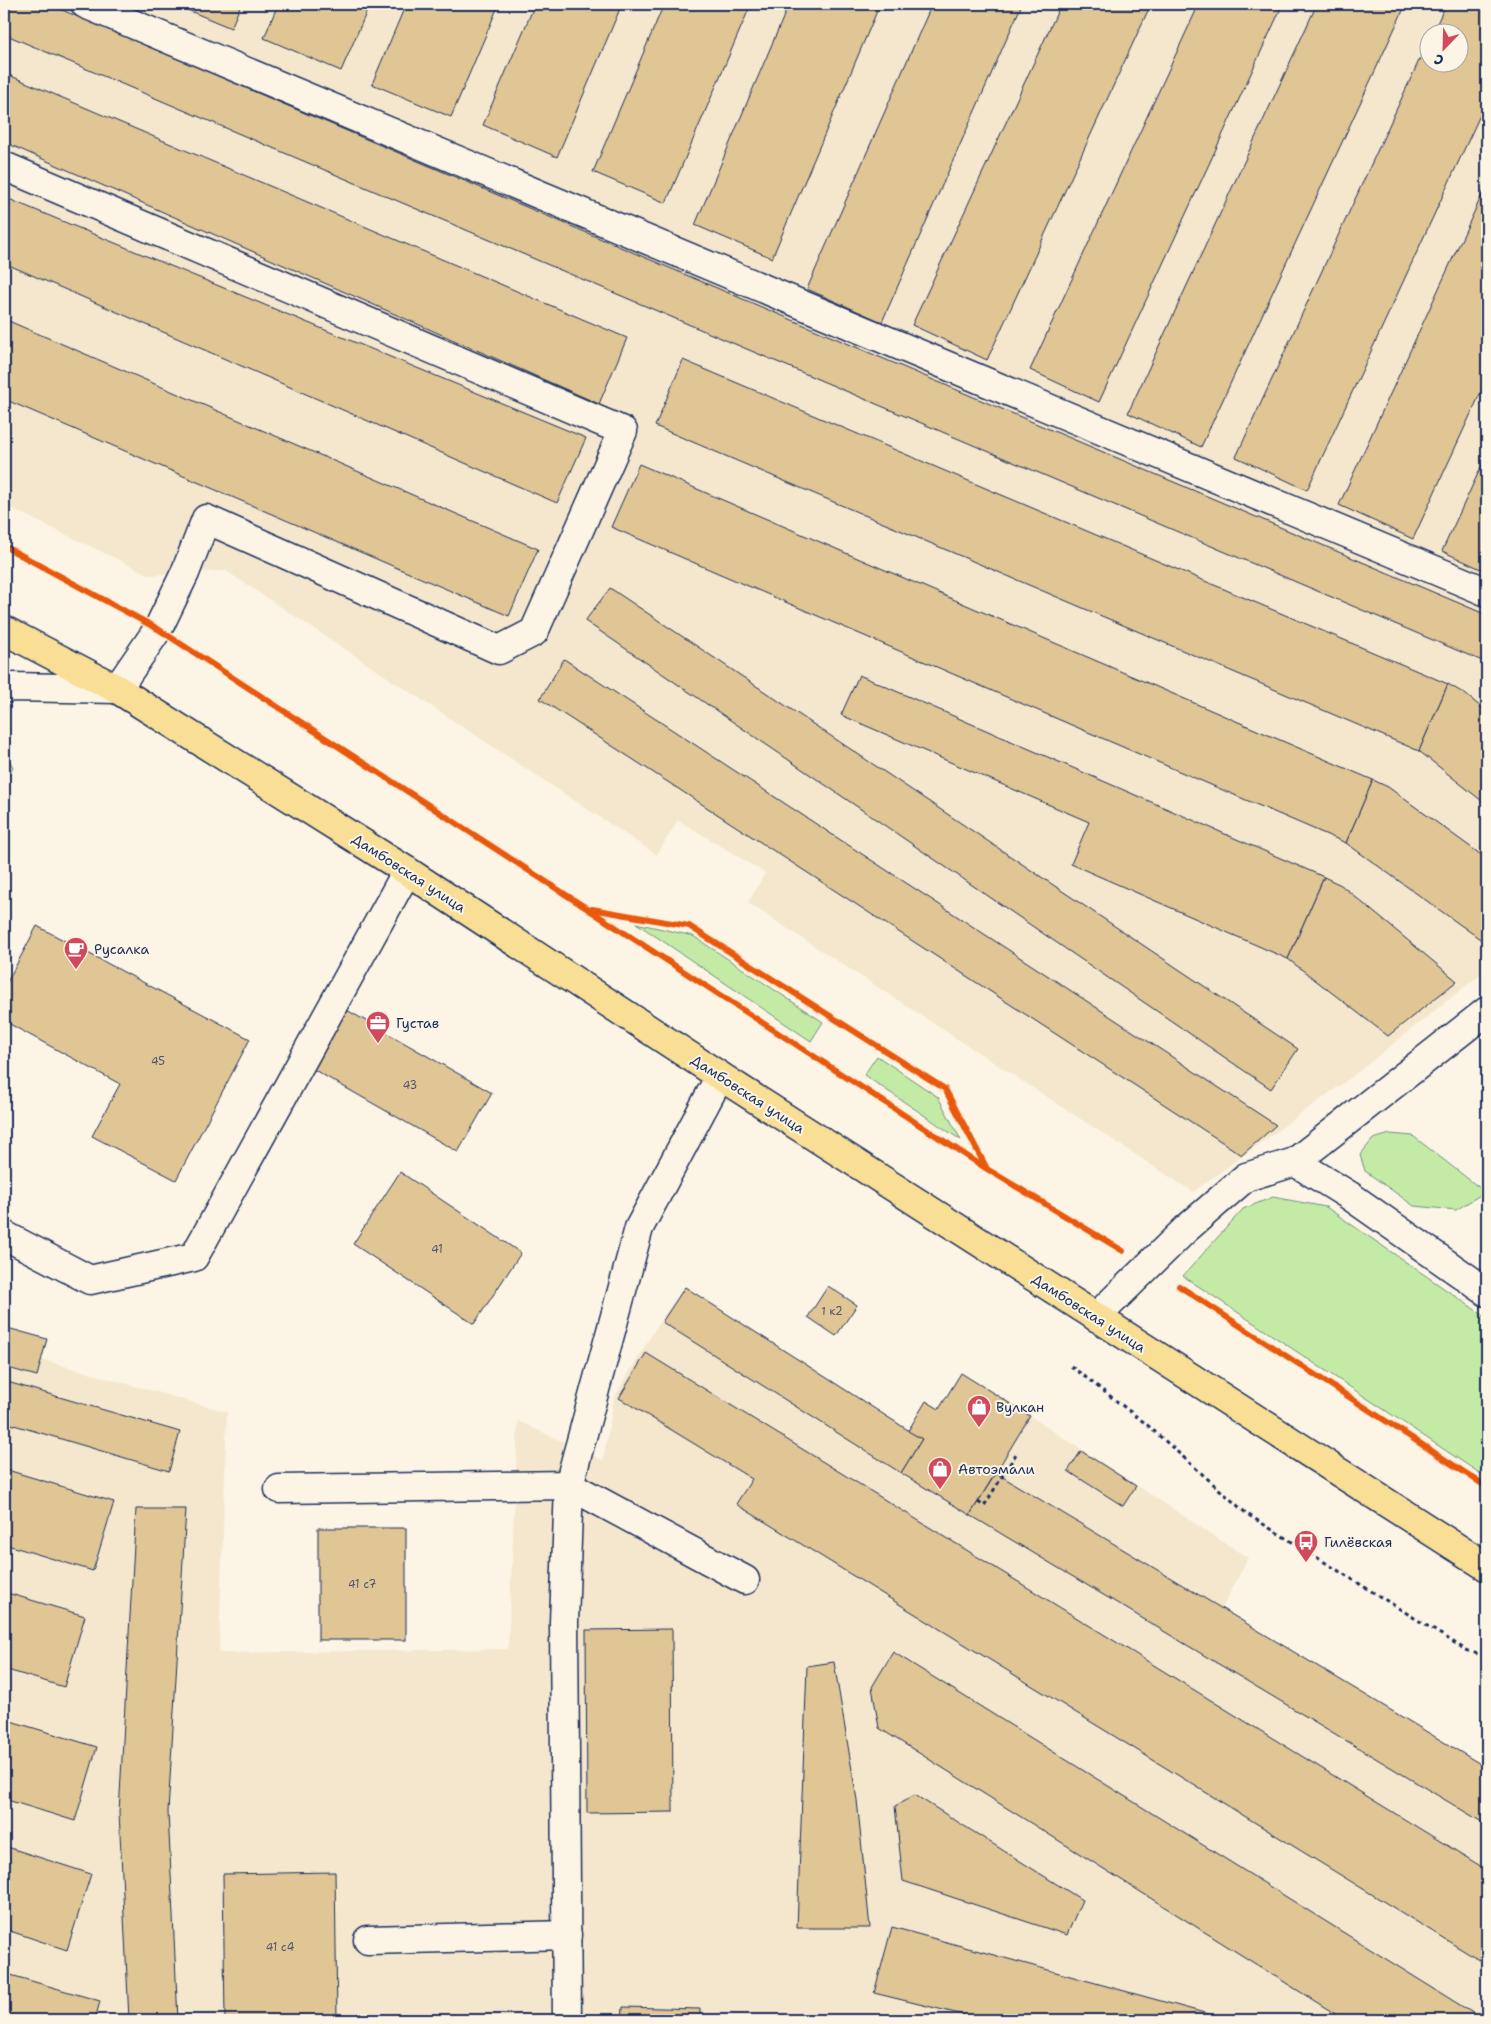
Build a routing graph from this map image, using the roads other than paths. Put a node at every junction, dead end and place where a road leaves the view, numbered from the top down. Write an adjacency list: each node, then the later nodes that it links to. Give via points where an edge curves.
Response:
1 (86, 4): 3 (lane)
2 (4, 166): 6 (lane, via 623,431 534,632 499,650 206,519 158,629)
3 (1487, 592)
4 (4, 630): 6 (main road, Дамбовская улица)
5 (4, 689): 6 (lane)
6 (117, 689): 7 (main road, Дамбовская улица)
7 (407, 872): 9 (main road, Дамбовская улица); 11 (lane, via 194,1257 90,1280)
8 (1487, 1011): 10 (lane)
9 (720, 1076): 13 (main road, Дамбовская улица); 14 (lane, via 639,1228)
10 (1295, 1162): 12 (lane, via 1350,1196); 13 (lane, via 1246,1177 1186,1229)
11 (4, 1235)
12 (1487, 1292)
13 (1096, 1317): 16 (main road, Дамбовская улица)
14 (569, 1485): 15 (lane); 17 (lane); 18 (lane, via 564,1622)
15 (279, 1489)
16 (1487, 1567)
17 (745, 1580)
18 (567, 1935): 19 (lane); 20 (lane)
19 (368, 1940)
20 (567, 2020)

